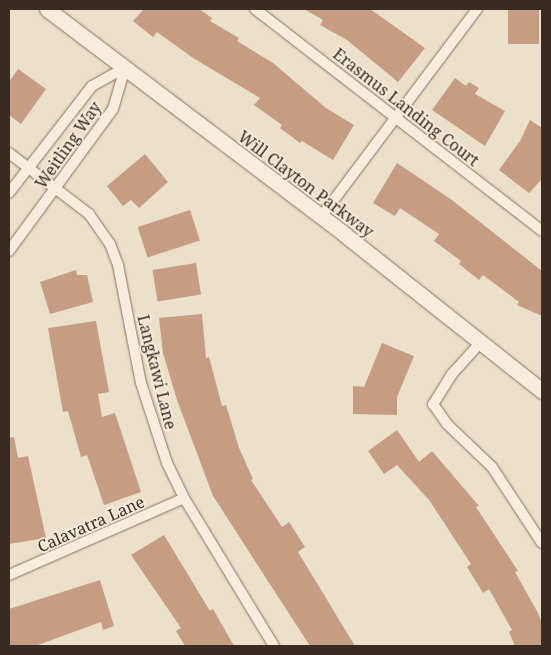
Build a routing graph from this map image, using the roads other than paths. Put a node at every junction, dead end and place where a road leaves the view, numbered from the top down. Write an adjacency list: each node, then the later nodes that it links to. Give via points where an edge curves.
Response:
1 (47, 9): 4 (street, Will Clayton Parkway)
2 (255, 9): 5 (street, Erasmus Landing Court)
3 (477, 9): 5 (street)
4 (125, 68): 7 (street, Weitling Way, via 92,86); 8 (street, Weitling Way, via 113,109); 10 (street, Will Clayton Parkway)
5 (395, 119): 10 (street); 11 (street, Erasmus Landing Court)
6 (9, 153): 7 (street, Langkawi Lane)
7 (28, 167): 8 (street, Langkawi Lane); 9 (street, Weitling Way)
8 (57, 188): 12 (street, Weitling Way); 15 (street, Langkawi Lane, via 89,214 110,244 118,265 141,383 156,433)
9 (9, 193)
10 (321, 217): 13 (street, Will Clayton Parkway)
11 (541, 228)
12 (9, 251)
13 (480, 342): 14 (street, Will Clayton Parkway); 16 (street, via 452,374 433,404 447,424 492,467)
14 (542, 391)
15 (184, 498): 17 (street, Calavatra Lane); 18 (street, Langkawi Lane)
16 (542, 543)
17 (9, 575)
18 (274, 646)

